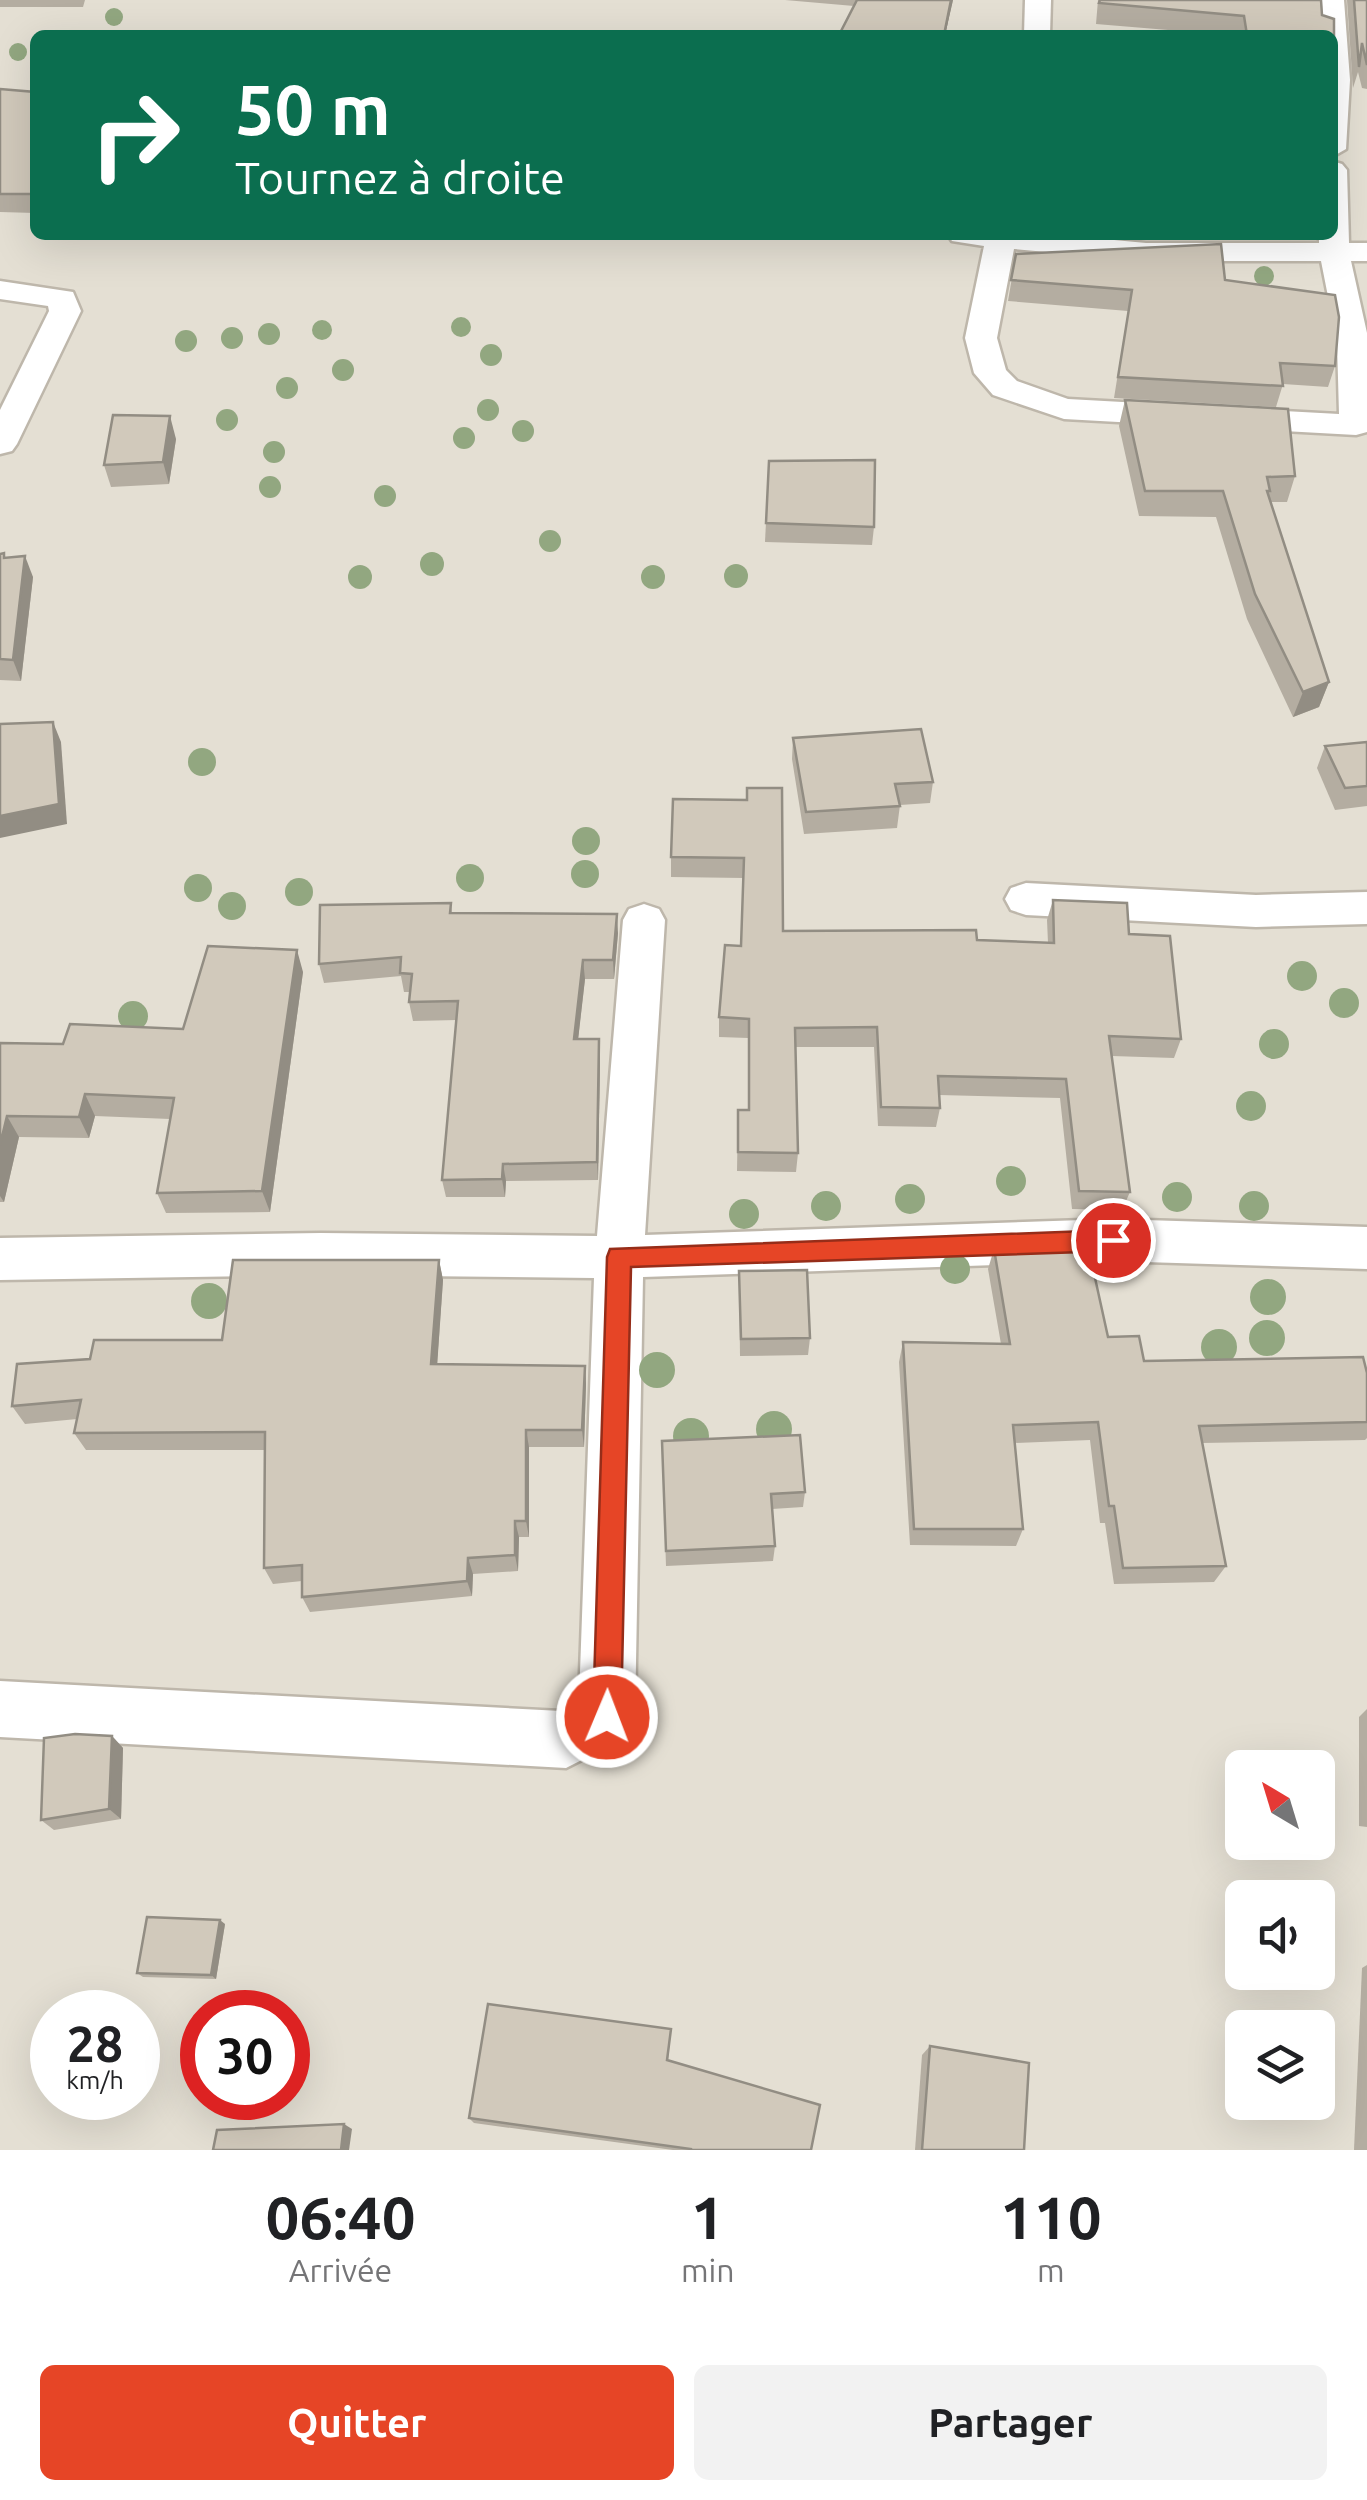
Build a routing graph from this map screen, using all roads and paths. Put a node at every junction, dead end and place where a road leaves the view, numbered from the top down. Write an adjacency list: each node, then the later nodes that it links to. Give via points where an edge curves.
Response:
1 (1038, 0): 4 (street)
2 (1331, 4): 3 (street); 5 (street)
3 (1367, 11)
4 (1037, 30)
5 (1332, 30)
6 (1000, 240): 9 (street, via 981,338 990,373 1005,388 1064,410 1356,425 1354,342)
7 (1030, 240): 9 (street, via 1146,252)
8 (1334, 240): 9 (street)
9 (1334, 251): 10 (street)
10 (1367, 252)
11 (0, 290): 12 (street, via 62,299 65,311)
12 (0, 444)
13 (1026, 899): 14 (street, via 1256,911)
14 (1367, 908)
15 (644, 920): 17 (street)
16 (1367, 1248): 17 (street, via 1113,1240)
17 (619, 1257): 18 (street); 19 (street, via 607,1717 566,1740)
18 (0, 1259)
19 (0, 1709)

